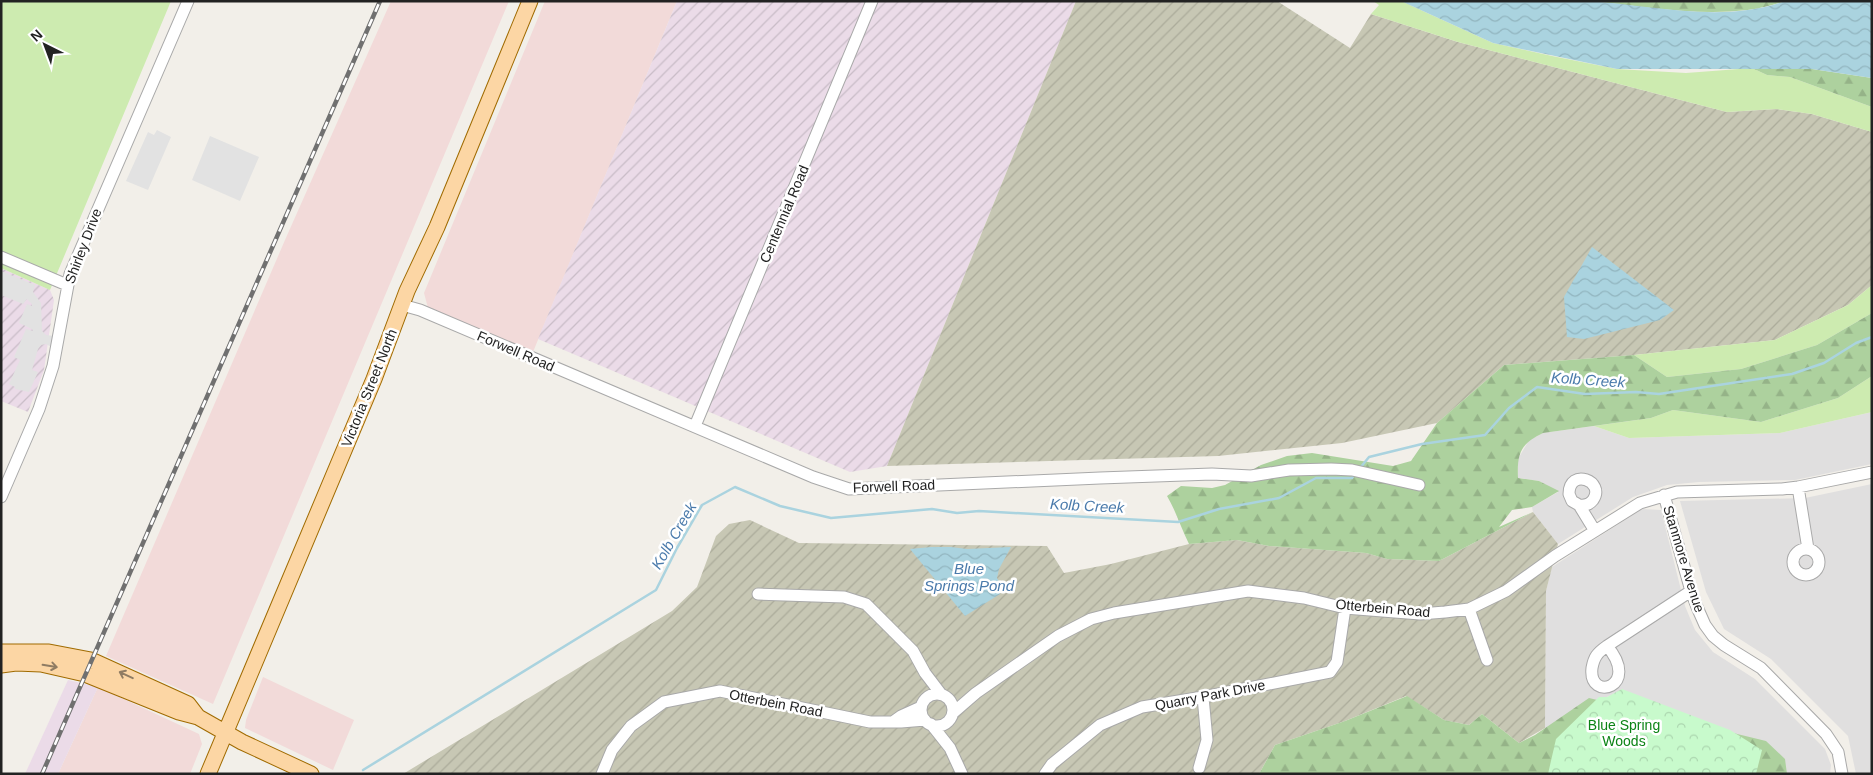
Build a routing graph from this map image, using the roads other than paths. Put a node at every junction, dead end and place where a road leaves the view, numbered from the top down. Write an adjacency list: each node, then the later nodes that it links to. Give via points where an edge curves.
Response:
1 (188, 1): 5 (street, Shirley Drive)
2 (530, 1): 6 (main road, Victoria Street North)
3 (872, 1): 7 (street, Centennial Road)
4 (1, 257): 5 (street)
5 (66, 285): 12 (street, Shirley Drive, via 53,366)
6 (402, 305): 7 (street, Forwell Road); 33 (main road, Victoria Street North, via 374,379)
7 (695, 426): 9 (street, Forwell Road, via 813,477 849,489 1119,477 1251,476 1289,470 1352,470)
8 (1872, 472): 10 (street, Otterbein Road)
9 (1419, 485)
10 (1798, 487): 11 (street, Otterbein Road); 15 (street)
11 (1664, 495): 14 (street, Otterbein Road, via 1640,503); 16 (street, Stanmore Avenue)
12 (1, 497)
13 (1579, 505): 14 (street)
14 (1594, 531): 19 (street, Otterbein Road, via 1506,591)
15 (1808, 549)
16 (1691, 590): 20 (street); 41 (street, Stanmore Avenue, via 1713,636 1761,668 1826,734 1838,752)
17 (758, 594): 24 (street, via 844,597 866,604 913,651)
18 (1345, 608): 19 (street, Otterbein Road, via 1420,614); 25 (street, Otterbein Road, via 1304,598 1248,591 1114,613 1091,619 1058,636); 27 (street, Quarry Park Drive, via 1337,662 1330,672)
19 (1469, 608): 22 (street)
20 (1607, 646)
21 (1, 652): 30 (main road, one-way to 21, via 188,704 91,660 49,652)
22 (1487, 660)
23 (1, 665): 30 (main road, one-way to 30, via 41,664 86,674)
24 (925, 673): 26 (street); 28 (street)
25 (976, 693): 26 (street, Otterbein Road); 29 (street, Otterbein Road)
26 (944, 696): 28 (street, Otterbein Road, via 933,694); 29 (street, via 952,704)
27 (1203, 697): 35 (street, via 1207,740); 40 (street, Quarry Park Drive, via 1142,707 1100,725 1052,764)
28 (923, 702): 31 (street, Otterbein Road); 32 (street, via 922,714)
29 (952, 716): 32 (street, Otterbein Road, via 941,725); 34 (street)
30 (198, 717): 33 (main road)
31 (894, 721): 32 (street, Otterbein Road); 38 (street, Otterbein Road, via 870,722 720,691 664,702 631,726 612,750)
32 (928, 722): 34 (street)
33 (224, 732): 36 (main road, Victoria Street North); 37 (main road)
34 (950, 748): 39 (street)
35 (1199, 768)
36 (208, 774)
37 (311, 774)
38 (602, 774)
39 (962, 774)
40 (1045, 774)
41 (1842, 774)

